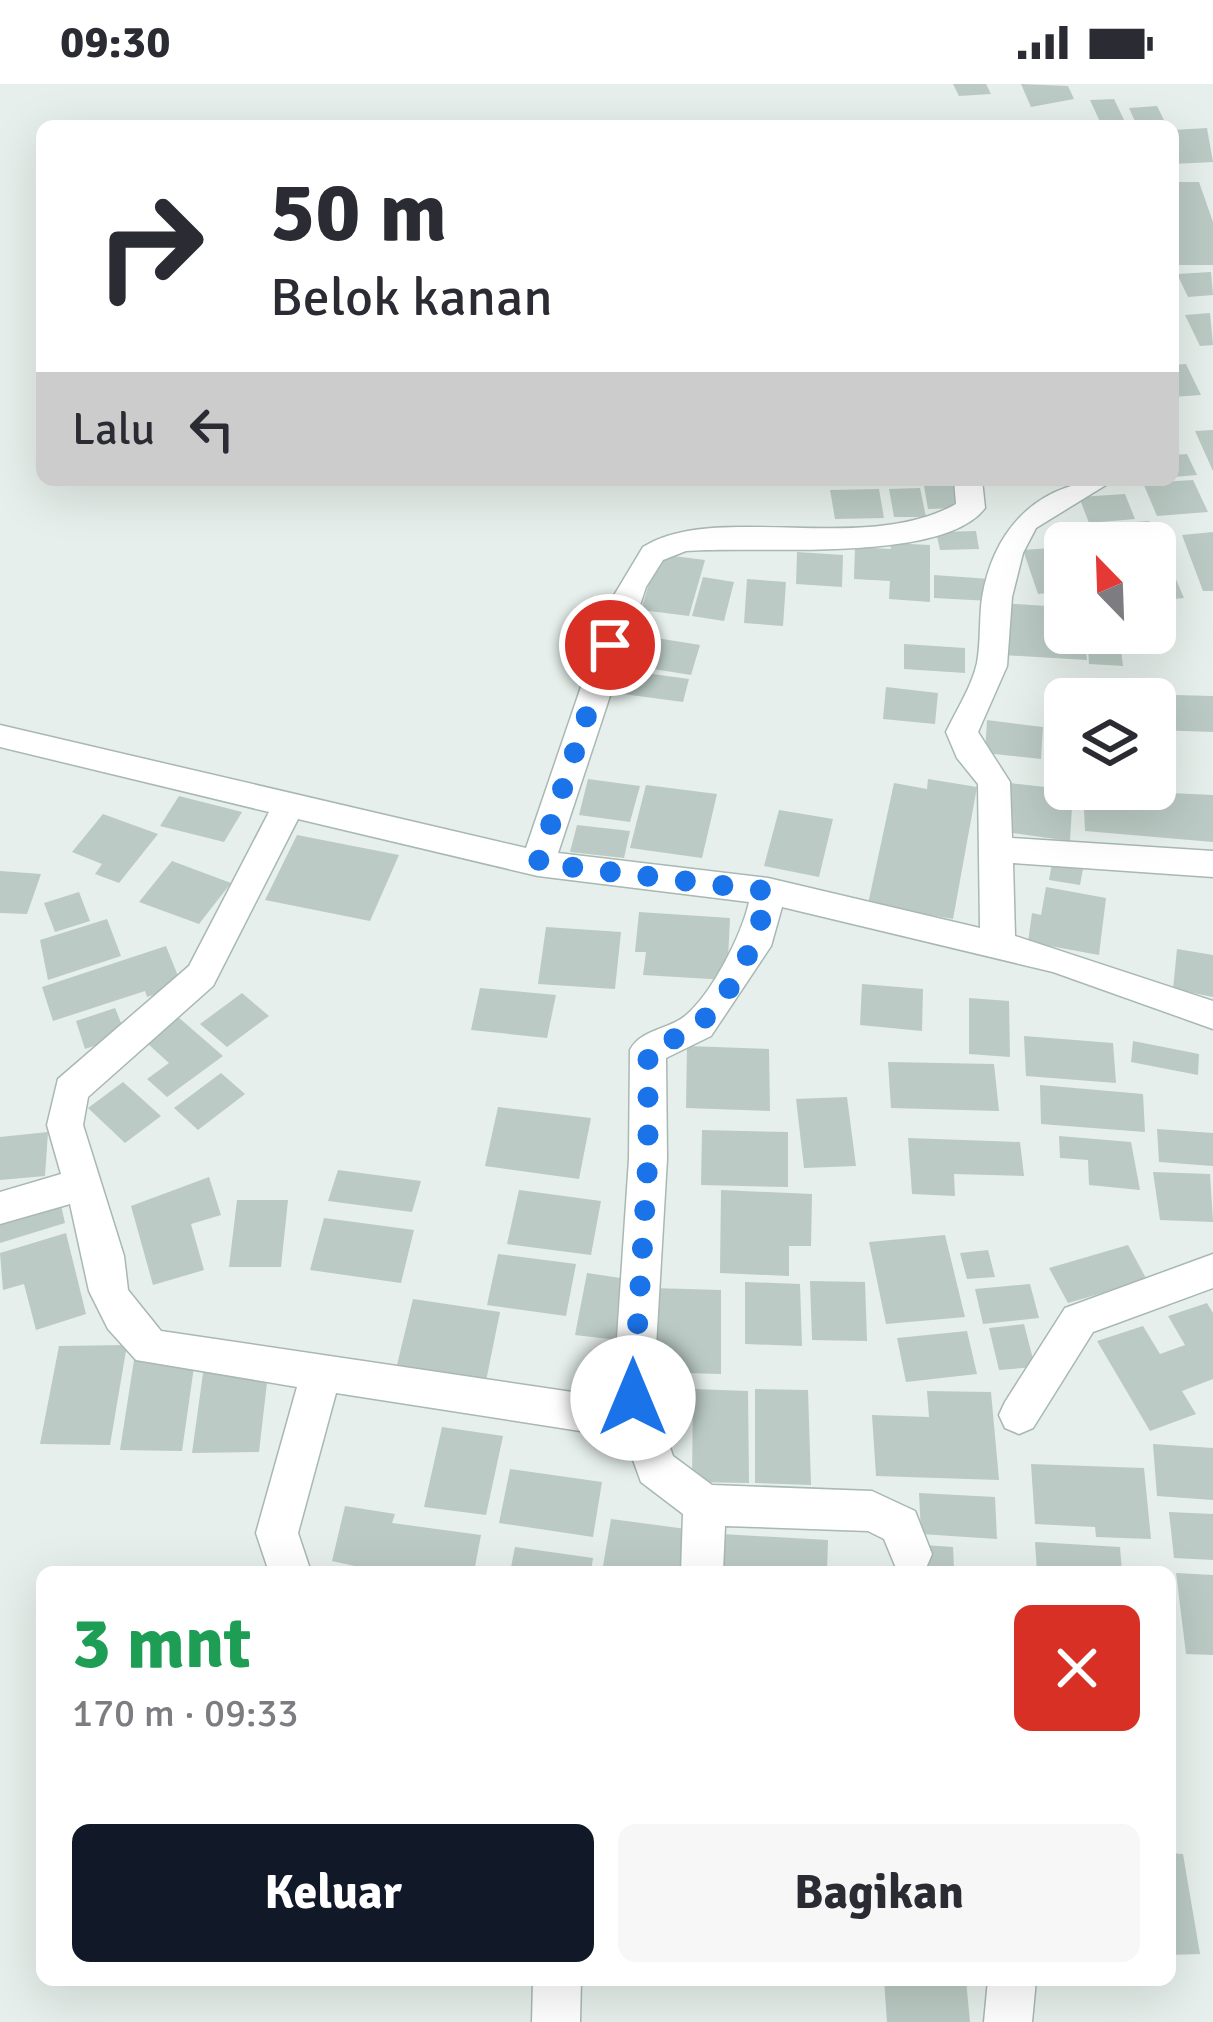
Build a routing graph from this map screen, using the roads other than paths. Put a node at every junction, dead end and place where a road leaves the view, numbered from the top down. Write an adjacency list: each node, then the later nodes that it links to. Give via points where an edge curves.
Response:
1 (970, 486): 3 (street, via 974,504)
2 (1089, 486): 4 (street)
3 (952, 520): 4 (street); 8 (street, via 878,534 691,541 654,552 625,602)
4 (1025, 522): 7 (street, via 997,597 992,666 962,732 994,782)
5 (0, 736): 6 (street)
6 (290, 805): 8 (street); 13 (street, via 201,976 71,1090 65,1125)
7 (997, 849): 9 (street); 11 (street)
8 (538, 863): 10 (street)
9 (1213, 864)
10 (768, 891): 11 (street); 18 (street, via 759,937 698,1026 648,1050 633,1331)
11 (998, 946): 12 (street)
12 (1213, 1015)
13 (84, 1184): 14 (street); 16 (street, via 109,1292 150,1347)
14 (0, 1208)
15 (1213, 1271): 17 (street, via 1079,1319 1045,1386)
16 (322, 1371): 18 (street); 21 (street, via 277,1533)
17 (1018, 1415)
18 (640, 1421): 19 (street, via 656,1468)
19 (704, 1505): 20 (street, via 872,1510 900,1525); 22 (street)
20 (911, 1554)
21 (288, 1566)
22 (702, 1566)
23 (557, 1986): 25 (street)
24 (1011, 1986): 26 (street)
25 (556, 2022)
26 (1008, 2022)

